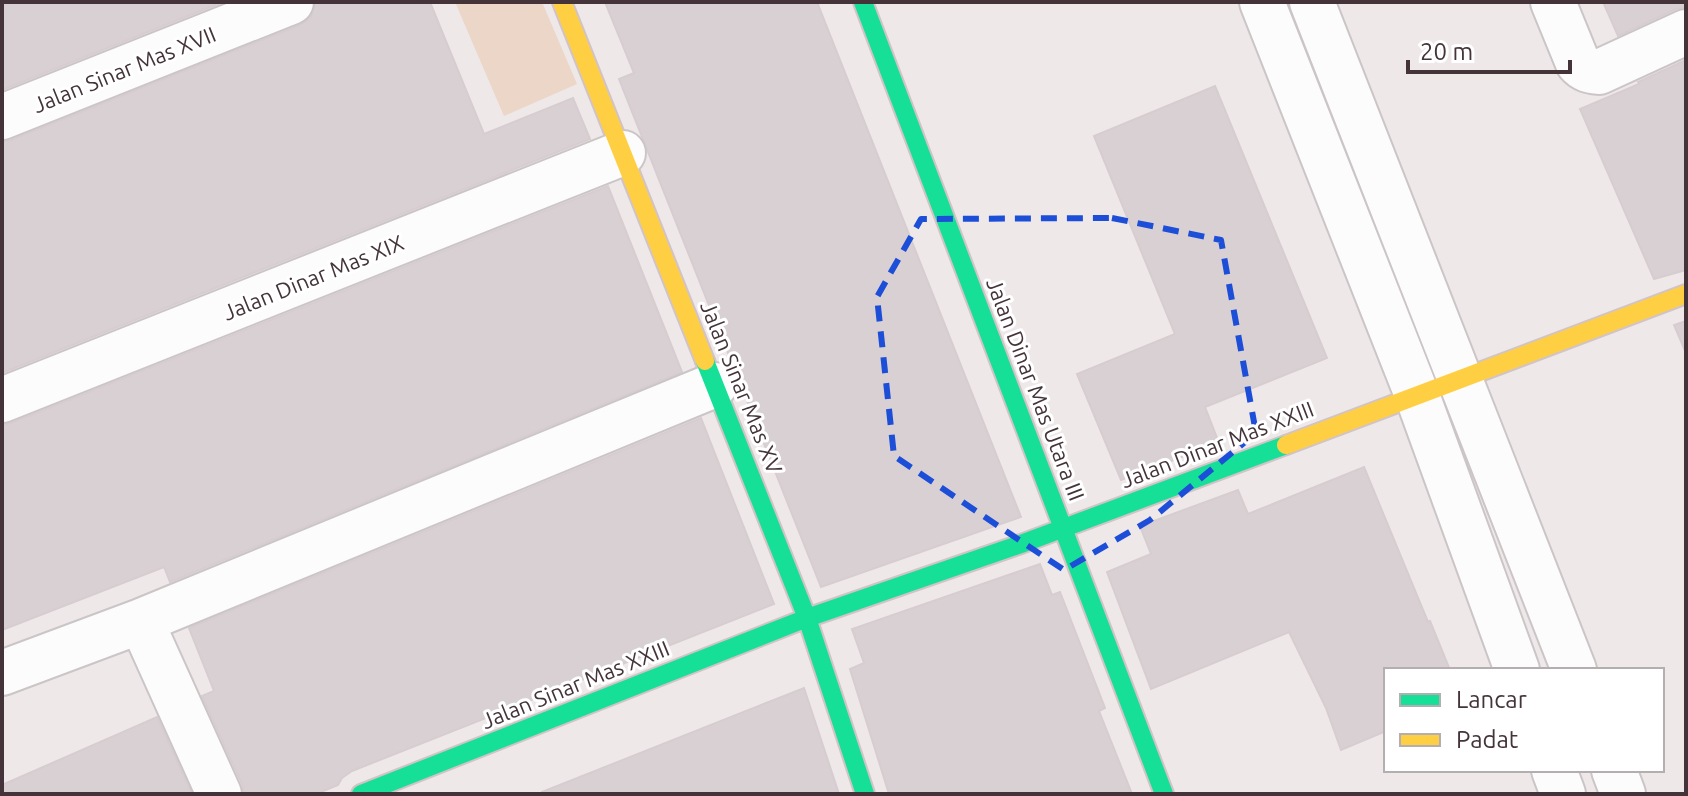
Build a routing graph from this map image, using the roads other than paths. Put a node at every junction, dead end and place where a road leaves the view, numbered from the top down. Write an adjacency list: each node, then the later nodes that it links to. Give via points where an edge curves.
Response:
1 (291, 2): 8 (street, Jalan Sinar Mas XVII)
2 (562, 2): 9 (street, Jalan Sinar Mas XV)
3 (863, 2): 15 (street, Jalan Dinar Mas Utara III)
4 (1262, 2): 13 (street)
5 (1312, 2): 11 (street)
6 (1553, 2): 7 (street, via 1578,63 1590,71 1599,72)
7 (1686, 32)
8 (2, 117)
9 (623, 153): 12 (street, Jalan Sinar Mas XV); 14 (street, Jalan Dinar Mas XIX)
10 (1686, 294): 11 (street, Jalan Dinar Mas XXIII)
11 (1461, 380): 13 (street, Jalan Dinar Mas XXIII); 19 (street)
12 (715, 385): 16 (street, Jalan Sinar Mas XV); 17 (street)
13 (1417, 395): 15 (street, Jalan Dinar Mas XXIII); 18 (street)
14 (2, 400)
15 (1063, 528): 16 (street, Jalan Dinar Mas XXIII); 26 (street, Jalan Dinar Mas Utara III)
16 (807, 618): 24 (street, Jalan Sinar Mas XXIII); 25 (street, Jalan Sinar Mas XV)
17 (141, 621): 20 (street); 23 (street)
18 (1516, 668)
19 (1573, 668)
20 (2, 673)
21 (1555, 772): 27 (street)
22 (1615, 772): 28 (street)
23 (219, 794)
24 (361, 794)
25 (865, 794)
26 (1164, 794)
27 (1563, 794)
28 (1623, 794)

